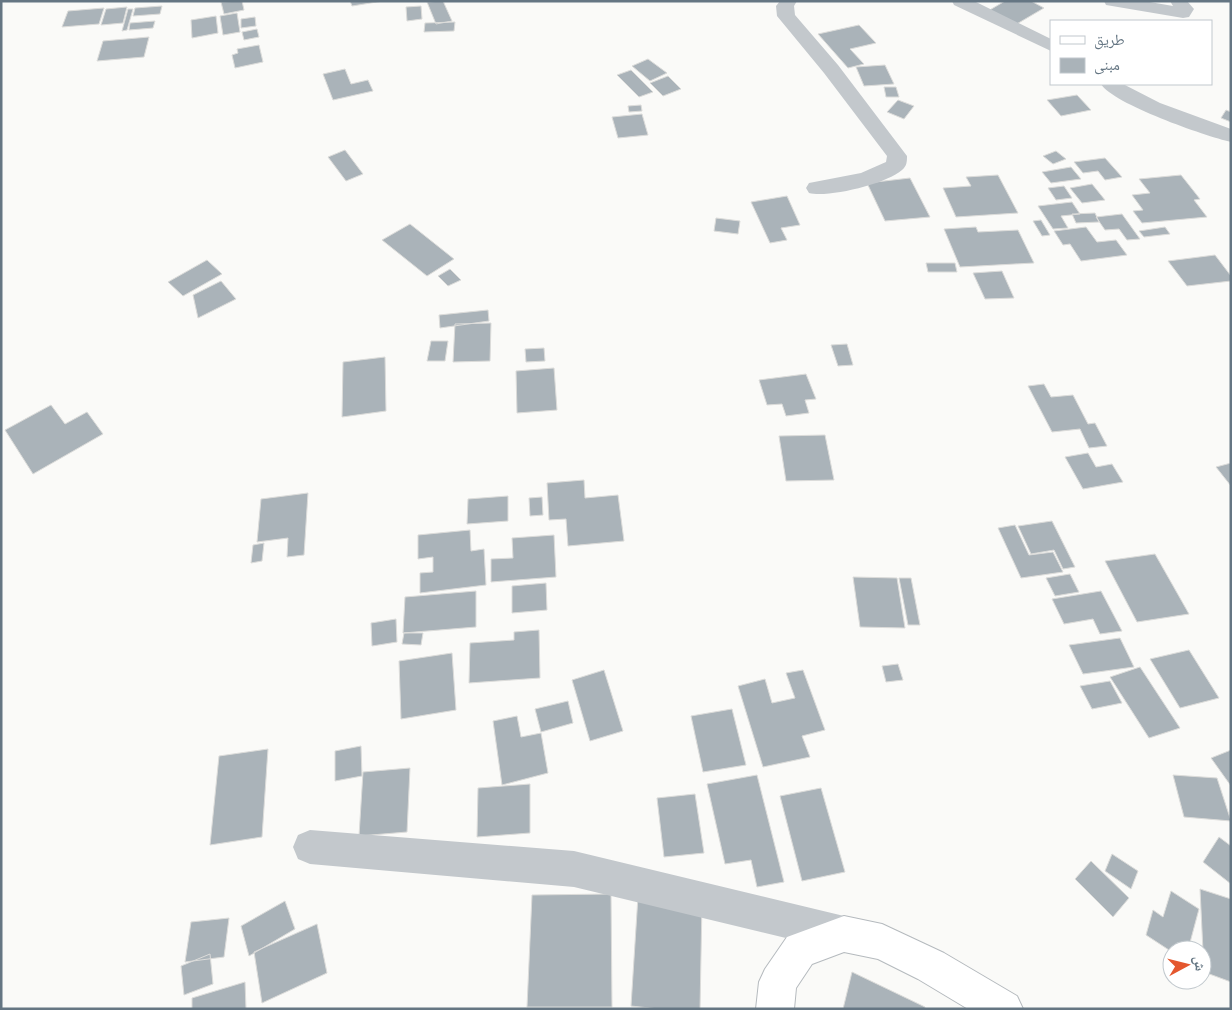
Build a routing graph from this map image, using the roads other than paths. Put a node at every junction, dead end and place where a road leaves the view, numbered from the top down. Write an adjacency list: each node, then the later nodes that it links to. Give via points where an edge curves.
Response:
1 (789, 1): 9 (street, via 785,6 786,16 831,68 897,156 896,165 885,172)
2 (960, 1): 5 (street)
3 (1112, 1): 4 (street, via 1184,13 1185,9)
4 (1178, 1)
5 (981, 7): 6 (street)
6 (1050, 45)
7 (1112, 85): 8 (street, via 1184,120)
8 (1231, 136)
9 (816, 188)
10 (310, 847): 11 (street, via 574,869)
11 (844, 934): 12 (main road, via 800,950 778,982); 13 (main road, via 882,942 931,966)
12 (775, 1009)
13 (1004, 1009)

